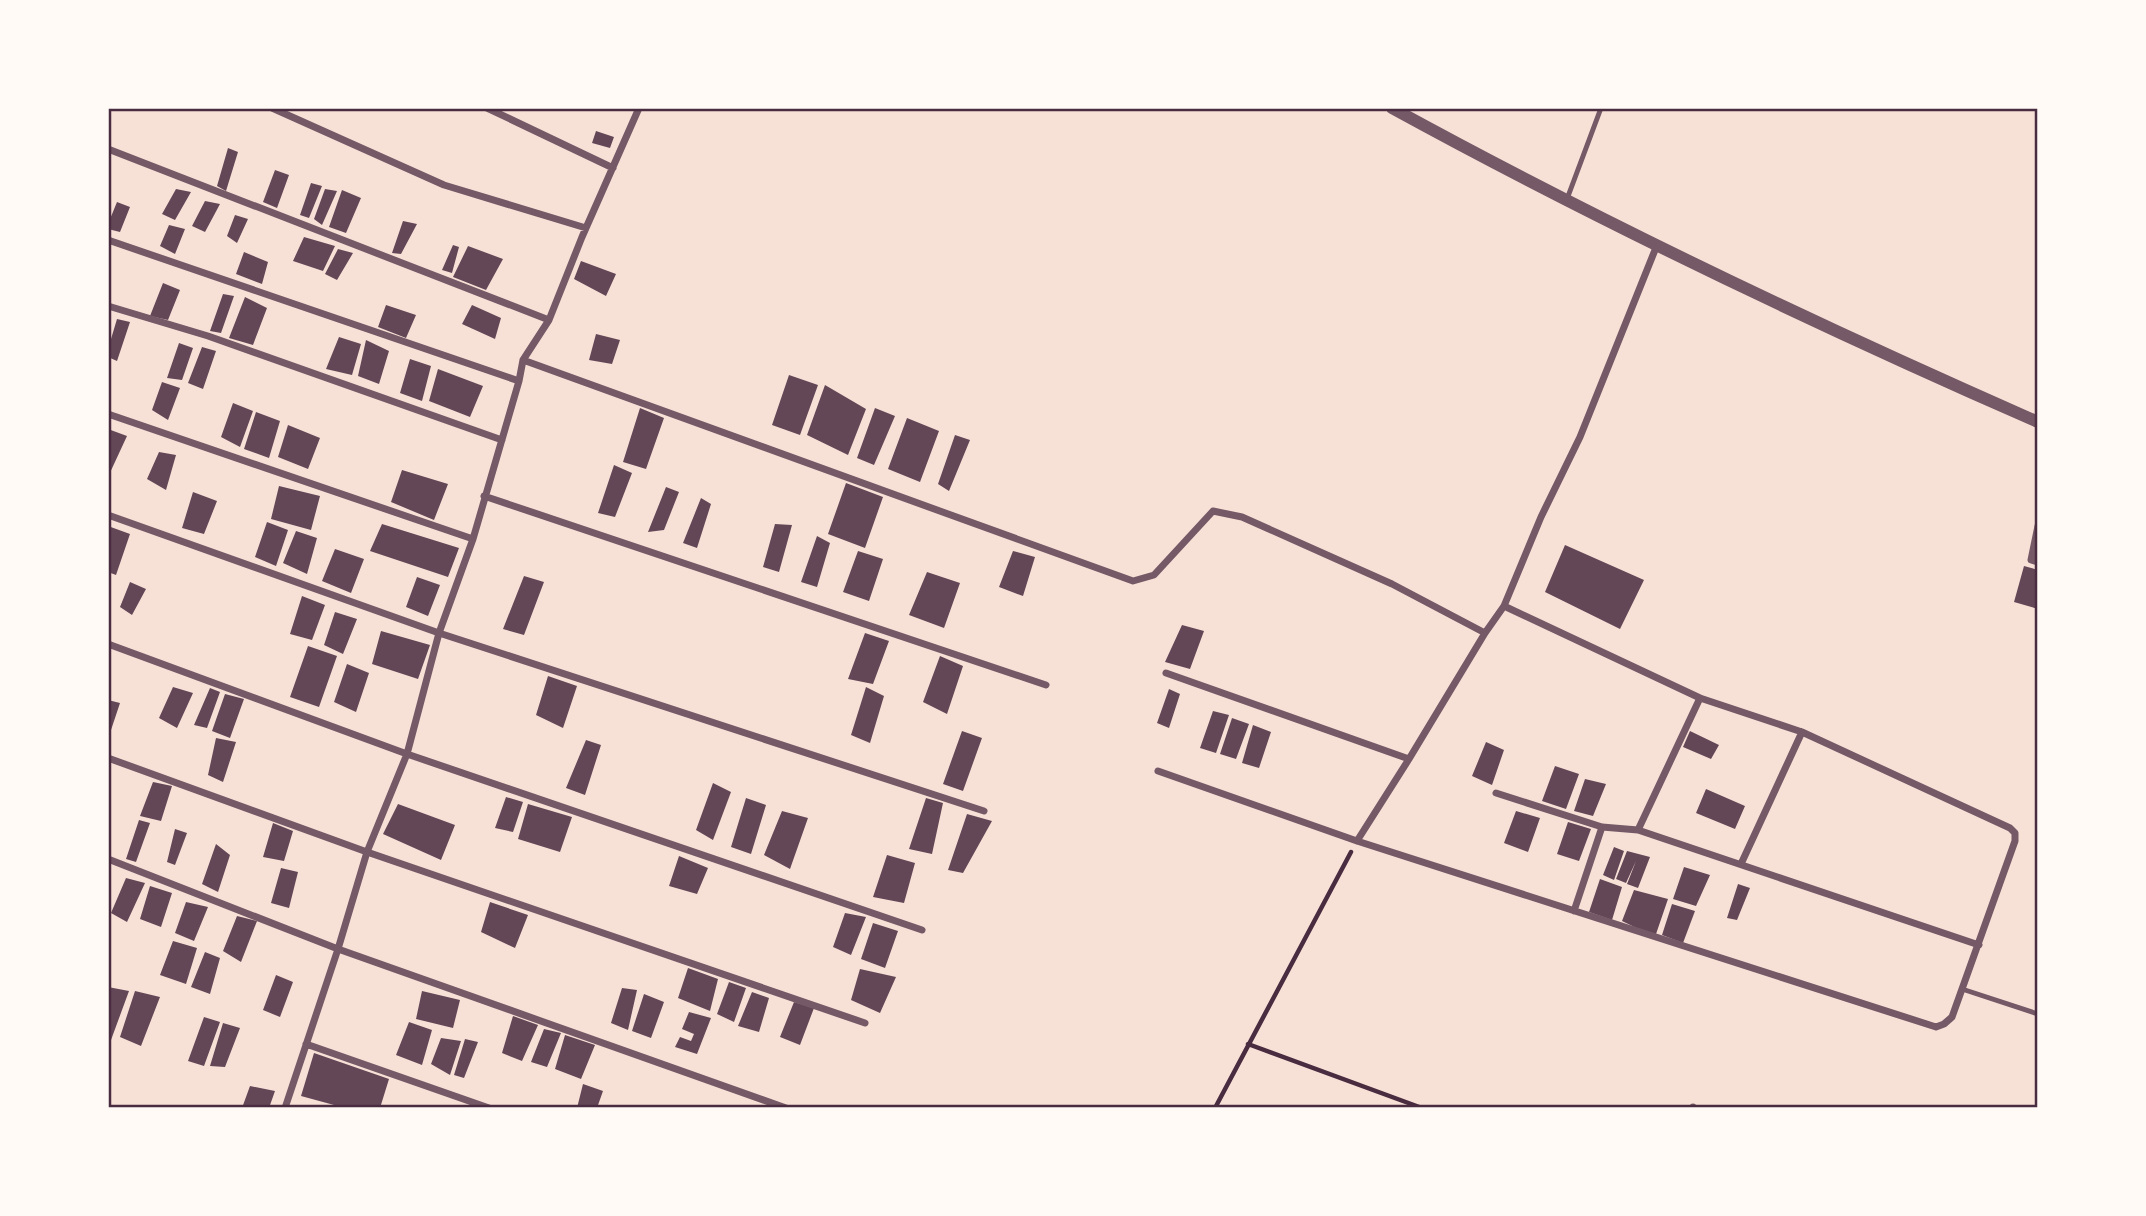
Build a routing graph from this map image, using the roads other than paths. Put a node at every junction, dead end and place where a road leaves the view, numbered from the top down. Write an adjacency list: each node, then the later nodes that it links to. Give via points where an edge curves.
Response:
1 (272, 108): 9 (street, via 444,185)
2 (487, 108): 7 (street)
3 (639, 108): 7 (street)
4 (1392, 108): 8 (street)
5 (1601, 108): 8 (lane)
6 (108, 149): 13 (street)
7 (613, 168): 9 (street)
8 (1567, 200): 11 (street)
9 (586, 228): 13 (street)
10 (108, 240): 15 (street)
11 (1657, 245): 17 (street, via 1883,354); 24 (street, via 1580,436)
12 (108, 306): 18 (street, via 208,336)
13 (549, 320): 14 (street)
14 (523, 360): 15 (street); 26 (street, via 1133,581 1154,575 1213,511 1242,516 1392,584)
15 (519, 381): 18 (street)
16 (108, 414): 22 (street)
17 (2038, 422)
18 (502, 440): 19 (street)
19 (484, 496): 22 (street); 29 (street)
20 (108, 515): 25 (street)
21 (2038, 526): 23 (street, via 2031,561)
22 (473, 539): 25 (street)
23 (2038, 562)
24 (1504, 606): 26 (street); 30 (street)
25 (439, 633): 32 (street); 37 (street)
26 (1485, 633): 34 (street)
27 (108, 644): 32 (street)
28 (1166, 673): 34 (street)
29 (1046, 685)
30 (1700, 698): 31 (street); 39 (street)
31 (1802, 732): 43 (street); 46 (street, via 2015,833)
32 (407, 754): 41 (street); 45 (street)
33 (108, 758): 41 (street)
34 (1409, 759): 40 (street)
35 (1158, 771): 40 (street)
36 (1496, 793): 38 (street)
37 (984, 811)
38 (1602, 827): 39 (street); 44 (street)
39 (1638, 830): 43 (street)
40 (1357, 841): 44 (street)
41 (367, 852): 47 (street); 50 (street)
42 (108, 859): 47 (street)
43 (1741, 864): 46 (street)
44 (1574, 911): 48 (street, via 1936,1027 1952,1017)
45 (922, 930)
46 (1979, 945): 48 (street)
47 (338, 949): 51 (street); 54 (street)
48 (1962, 989): 49 (lane)
49 (2038, 1014)
50 (865, 1023)
51 (306, 1044): 52 (street); 53 (street)
52 (285, 1108)
53 (488, 1108)
54 (786, 1108)

